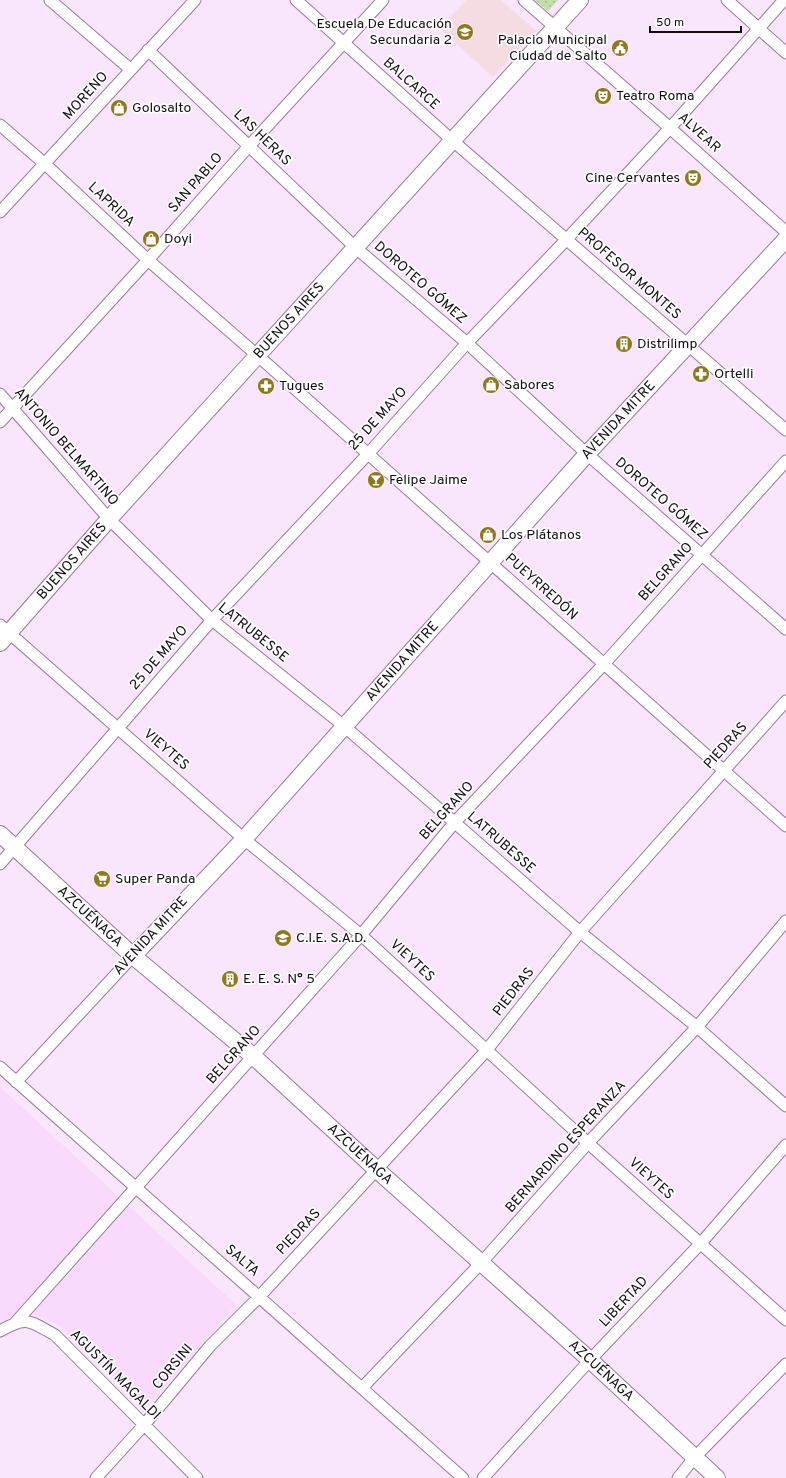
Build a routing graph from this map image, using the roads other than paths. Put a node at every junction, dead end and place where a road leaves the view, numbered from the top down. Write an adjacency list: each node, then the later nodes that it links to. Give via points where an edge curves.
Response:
1 (50, 0): 14 (street)
2 (195, 0): 12 (street, MORENO)
3 (296, 0): 11 (street, BALCARCE)
4 (382, 0): 11 (street, SAN PABLO)
5 (524, 0): 9 (street, ALVEAR)
6 (580, 0): 9 (street, BUENOS AIRES)
7 (727, 0): 10 (street)
8 (784, 0): 10 (street, 25 DE MAYO)
9 (555, 26): 16 (street, ALVEAR); 17 (street, BUENOS AIRES)
10 (758, 29): 13 (street); 16 (street, 25 DE MAYO)
11 (343, 43): 17 (street, BALCARCE); 18 (street, SAN PABLO)
12 (148, 50): 14 (street, MORENO); 18 (street, LAS HERAS)
13 (786, 53)
14 (130, 69): 19 (street, MORENO)
15 (0, 125): 19 (street, LAPRIDA)
16 (670, 128): 21 (street, ALVEAR); 23 (street, 25 DE MAYO)
17 (452, 141): 23 (street, PROFESOR MONTES); 24 (street, BUENOS AIRES)
18 (249, 146): 24 (street, LAS HERAS); 25 (street, SAN PABLO)
19 (45, 164): 20 (street, MORENO); 25 (street, LAPRIDA)
20 (0, 212)
21 (786, 232)
22 (786, 239): 27 (street, AVENIDA MITRE)
23 (566, 240): 26 (street, 25 DE MAYO); 27 (street, PROFESOR MONTES)
24 (356, 248): 26 (street, DOROTEO GÓMEZ); 28 (street, BUENOS AIRES)
25 (148, 260): 28 (street, LAPRIDA); 30 (street, SAN PABLO)
26 (467, 343): 33 (street, 25 DE MAYO); 34 (street, DOROTEO GÓMEZ)
27 (687, 346): 32 (street, PROFESOR MONTES); 34 (street, AVENIDA MITRE)
28 (257, 355): 33 (street, PUEYRREDÓN); 36 (street, BUENOS AIRES)
29 (0, 394): 30 (street, ANTONIO BELMARTINO)
30 (12, 409): 31 (street, SAN PABLO); 36 (street, ANTONIO BELMARTINO)
31 (0, 422)
32 (786, 430)
33 (368, 454): 38 (street, PUEYRREDÓN); 39 (street, 25 DE MAYO)
34 (587, 454): 37 (street, DOROTEO GÓMEZ); 38 (street, AVENIDA MITRE)
35 (786, 461): 37 (street, BELGRANO)
36 (109, 519): 39 (street, LATRUBESSE); 41 (street, BUENOS AIRES)
37 (702, 555): 40 (street, DOROTEO GÓMEZ); 42 (street, BELGRANO)
38 (490, 562): 42 (street, PUEYRREDÓN); 44 (street, AVENIDA MITRE)
39 (212, 620): 44 (street, LATRUBESSE); 45 (street, 25 DE MAYO)
40 (786, 629)
41 (3, 634): 45 (street, VIEYTES)
42 (604, 664): 46 (street, PUEYRREDÓN); 47 (street, BELGRANO)
43 (786, 701): 46 (street, PIEDRAS)
44 (344, 726): 47 (street, LATRUBESSE); 50 (street, AVENIDA MITRE)
45 (118, 727): 50 (street, VIEYTES); 51 (street, 25 DE MAYO)
46 (724, 771): 48 (street, PUEYRREDÓN); 54 (street, PIEDRAS)
47 (455, 822): 54 (street, LATRUBESSE); 55 (street, BELGRANO)
48 (786, 826)
49 (0, 834): 51 (street, AZCUÉNAGA)
50 (244, 839): 55 (street, VIEYTES); 56 (street, AVENIDA MITRE)
51 (15, 847): 52 (street, 25 DE MAYO); 56 (street, AZCUÉNAGA)
52 (0, 864)
53 (786, 921): 57 (street, BERNARDINO ESPERANZA)
54 (580, 932): 57 (street, LATRUBESSE); 58 (street, PIEDRAS)
55 (361, 935): 58 (street, VIEYTES); 59 (street, BELGRANO)
56 (133, 956): 59 (street, AZCUÉNAGA); 61 (street, AVENIDA MITRE)
57 (696, 1026): 62 (street, LATRUBESSE); 63 (street, BERNARDINO ESPERANZA)
58 (486, 1050): 63 (street, VIEYTES); 65 (street, PIEDRAS)
59 (253, 1056): 65 (street, AZCUÉNAGA); 66 (street, BELGRANO)
60 (0, 1067): 61 (street, SALTA)
61 (16, 1082): 66 (street, SALTA)
62 (786, 1106)
63 (588, 1143): 67 (street, VIEYTES); 68 (street, BERNARDINO ESPERANZA)
64 (786, 1145): 67 (street, LIBERTAD)
65 (377, 1170): 68 (street, AZCUÉNAGA); 69 (street, PIEDRAS)
66 (135, 1187): 69 (street, SALTA); 71 (street, BELGRANO)
67 (700, 1243): 70 (street, VIEYTES); 73 (street, LIBERTAD)
68 (481, 1263): 73 (street, AZCUÉNAGA); 75 (street, BERNARDINO ESPERANZA)
69 (260, 1296): 75 (street, SALTA); 76 (street, CORSINI, via 210,1346)
70 (786, 1320)
71 (15, 1323): 72 (street); 76 (street, AGUSTÍN MAGALDI, via 29,1321 54,1336)
72 (0, 1331)
73 (590, 1360): 77 (street, AZCUÉNAGA); 81 (street, LIBERTAD)
74 (786, 1364): 77 (street)
75 (362, 1388): 80 (street, SALTA)
76 (144, 1425): 78 (street, CORSINI); 79 (street, AGUSTÍN MAGALDI)
77 (695, 1457): 82 (street); 83 (street, AZCUÉNAGA)
78 (96, 1478)
79 (197, 1478)
80 (463, 1478)
81 (483, 1478)
82 (678, 1478)
83 (717, 1478)

